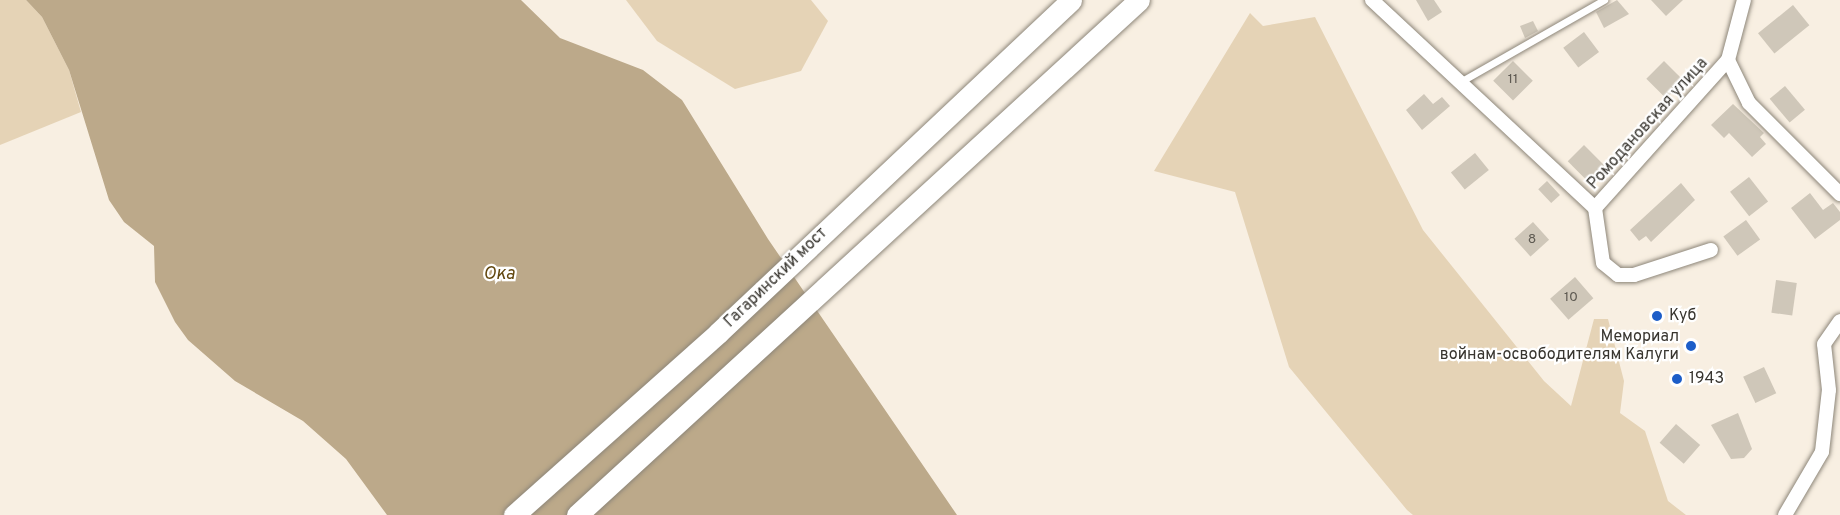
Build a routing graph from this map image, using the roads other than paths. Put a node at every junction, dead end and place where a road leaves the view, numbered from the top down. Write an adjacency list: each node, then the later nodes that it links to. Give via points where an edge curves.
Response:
1 (1071, 0): 12 (main road, Гагаринский мост, via 718,333)
2 (1139, 0): 13 (main road, via 738,372)
3 (1372, 0): 7 (street, Ромодановская улица)
4 (1604, 0): 7 (lane)
5 (1744, 0): 6 (street)
6 (1728, 60): 8 (street, Ромодановская улица, via 1749,103); 9 (street, Ромодановская улица)
7 (1460, 82): 9 (street, Ромодановская улица)
8 (1840, 194)
9 (1595, 208): 10 (street, Ромодановская улица, via 1603,263 1618,275 1634,275)
10 (1711, 250)
11 (1840, 321): 14 (street, via 1824,344 1829,390 1822,452)
12 (514, 515)
13 (577, 515)
14 (1785, 515)

